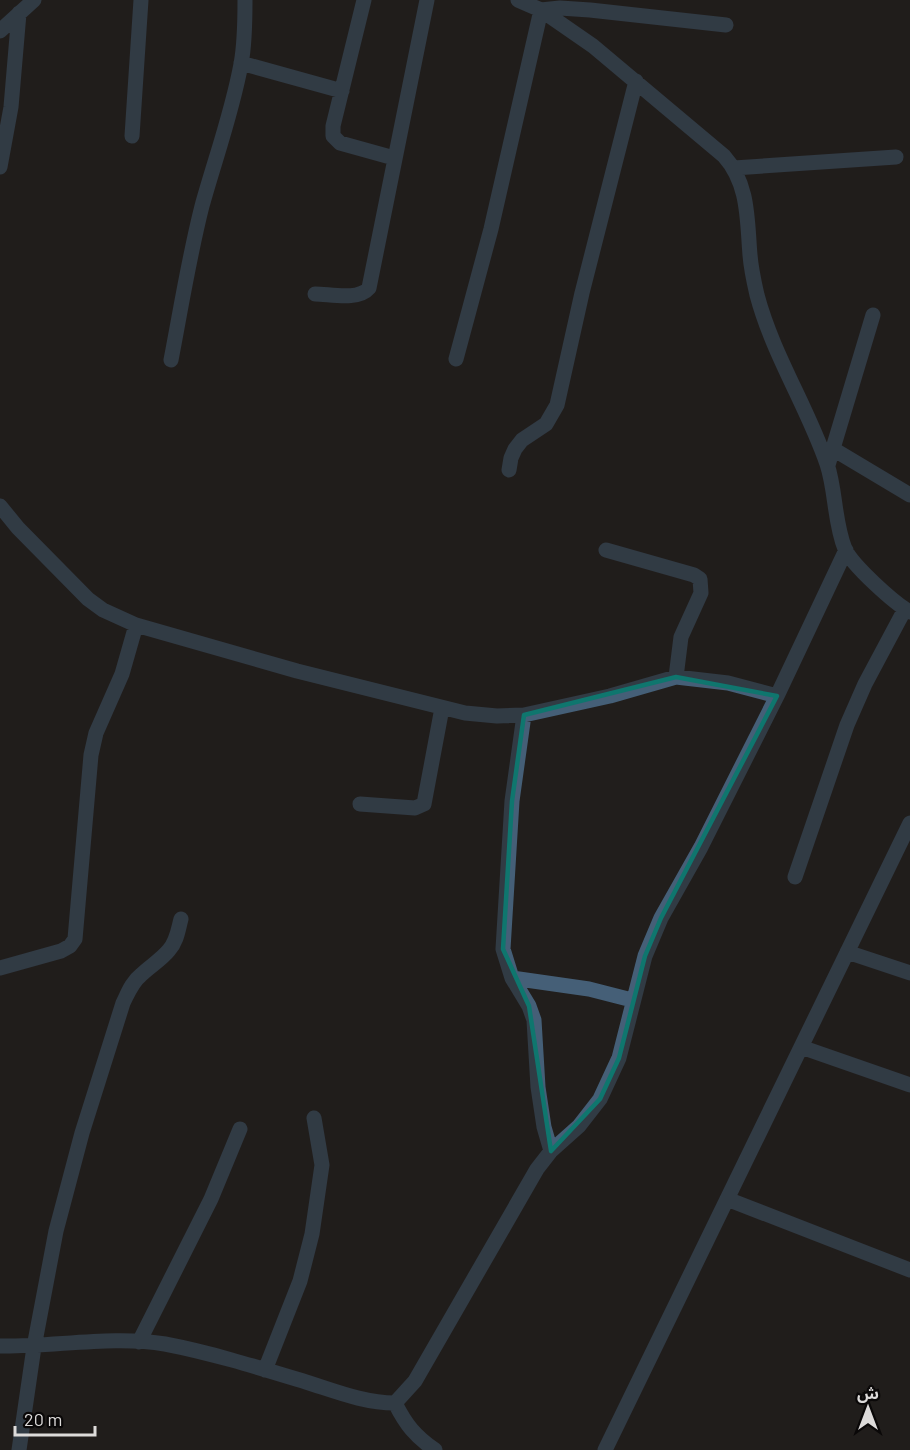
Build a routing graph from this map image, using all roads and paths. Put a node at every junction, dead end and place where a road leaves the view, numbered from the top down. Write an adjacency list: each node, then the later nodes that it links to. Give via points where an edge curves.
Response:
1 (34, 0): 8 (street)
2 (141, 0): 14 (street)
3 (245, 0): 11 (street)
4 (364, 0): 13 (street)
5 (427, 0): 16 (street)
6 (518, 0): 7 (street)
7 (541, 10): 9 (street, via 590,10); 12 (street); 21 (street, via 491,229)
8 (19, 13): 10 (street); 17 (street, via 14,86)
9 (726, 25)
10 (0, 31)
11 (241, 63): 13 (street); 22 (street, via 202,206)
12 (636, 81): 18 (street); 25 (street, via 556,405 546,424 515,449)
13 (342, 91): 16 (street, via 333,130 336,140)
14 (132, 136)
15 (896, 157): 18 (street)
16 (394, 158): 19 (street, via 369,288 357,295)
17 (0, 167)
18 (734, 168): 24 (street, via 742,186 750,259 769,334)
19 (315, 294)
20 (873, 315): 23 (street)
21 (456, 359)
22 (171, 360)
23 (833, 449): 24 (street); 26 (street)
24 (828, 465): 29 (street)
25 (509, 470)
26 (910, 495)
27 (0, 506): 31 (street, via 88,599)
28 (606, 550): 32 (street, via 700,579 701,593 681,636)
29 (846, 550): 30 (street); 33 (street)
30 (908, 611): 38 (street, via 865,684 847,725)
31 (136, 625): 34 (street); 41 (street, via 91,755 75,939 61,951)
32 (676, 677): 33 (street, via 728,683); 35 (street)
33 (777, 696): 44 (street, via 662,918)
34 (442, 708): 35 (street, via 497,716); 36 (street, via 424,804 415,808)
35 (524, 715): 43 (street, via 512,801 503,950)
36 (360, 804)
37 (910, 823): 40 (street)
38 (795, 877)
39 (181, 919): 54 (street, via 171,949 139,976 123,1003 56,1232)
40 (847, 952): 42 (street); 45 (street)
41 (0, 968)
42 (910, 973)
43 (512, 978): 44 (street); 49 (street, via 534,1020 538,1087)
44 (632, 1000): 49 (street, via 619,1058 600,1099 579,1126)
45 (801, 1047): 46 (street); 50 (street)
46 (910, 1085)
47 (314, 1118): 55 (street, via 322,1165 312,1234 300,1281)
48 (240, 1129): 52 (street, via 211,1199)
49 (551, 1151): 56 (street, via 415,1381)
50 (727, 1199): 51 (street); 59 (street)
51 (910, 1270)
52 (139, 1342): 54 (street); 55 (street, via 174,1346)
53 (0, 1346): 54 (street)
54 (34, 1347): 57 (street)
55 (265, 1370): 56 (street, via 364,1400)
56 (395, 1402): 58 (street, via 405,1424)
57 (20, 1450)
58 (435, 1450)
59 (605, 1450)

